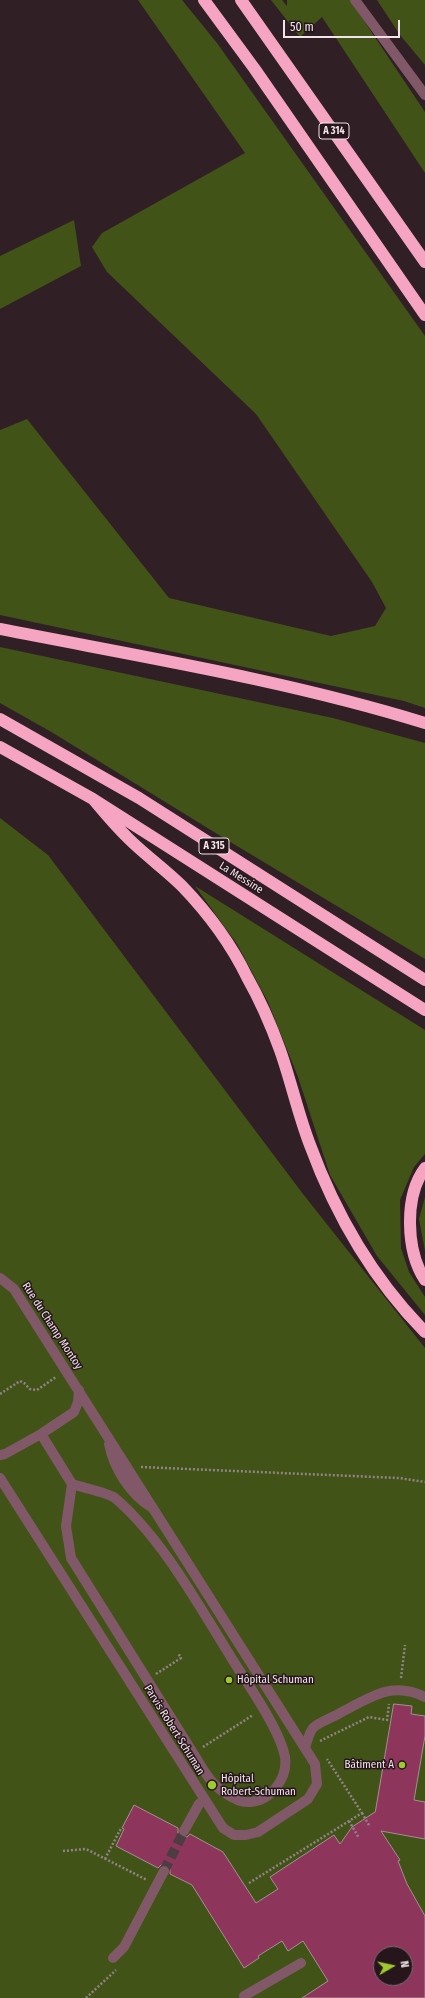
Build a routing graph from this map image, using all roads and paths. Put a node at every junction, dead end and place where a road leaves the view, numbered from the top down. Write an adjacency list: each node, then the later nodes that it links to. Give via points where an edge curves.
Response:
1 (204, 0): 6 (highway, A 314)
2 (241, 0): 5 (highway, A 314)
3 (355, 0): 4 (street)
4 (425, 95)
5 (425, 262)
6 (425, 315)
7 (0, 629): 9 (highway, via 308,691)
8 (0, 719): 12 (highway, La Messine / A 315, via 139,798)
9 (425, 723)
10 (0, 747): 11 (highway, La Messine / A 315)
11 (92, 799): 13 (highway, La Messine / A 315); 17 (highway, via 125,835 183,887 207,915 247,975 277,1044 309,1144 327,1190 376,1273)
12 (425, 980)
13 (425, 1010)
14 (425, 1168): 16 (highway, via 416,1186 410,1220 410,1239)
15 (0, 1278): 18 (street, Rue du Champ Montoy, via 14,1289)
16 (425, 1280)
17 (425, 1332)
18 (66, 1370): 19 (street, Rue du Champ Montoy); 20 (path, via 36,1390 30,1389 20,1381)
19 (79, 1390): 21 (street, via 74,1412); 22 (street, Rue du Champ Montoy)
20 (0, 1394)
21 (42, 1434): 23 (street); 27 (street)
22 (107, 1436): 24 (street, Rue du Champ Montoy); 28 (street, Parvis Robert Schuman, via 112,1458 122,1477 140,1500)
23 (0, 1455)
24 (126, 1467): 26 (path, via 391,1478); 28 (street, Parvis Robert Schuman)
25 (0, 1478): 35 (street, Parvis Robert Schuman)
26 (425, 1482)
27 (72, 1484): 30 (street, Parvis Robert Schuman, via 66,1526 71,1558); 32 (street, Parvis Robert Schuman, via 114,1497 137,1519 183,1582)
28 (154, 1509): 33 (street, Parvis Robert Schuman)
29 (178, 1653): 30 (path, via 181,1658)
30 (146, 1680): 34 (street, Parvis Robert Schuman)
31 (425, 1697): 33 (street, via 403,1690 387,1690 373,1695 314,1728)
32 (263, 1709): 34 (path); 34 (street, Parvis Robert Schuman, via 285,1758 283,1776 276,1790 250,1802 236,1799 213,1783)
33 (305, 1748): 35 (street, Parvis Robert Schuman, via 315,1764 317,1784 314,1792 308,1799 258,1832 234,1835 223,1828)
34 (193, 1754)
35 (204, 1800): 40 (street, via 199,1804)
36 (362, 1813): 38 (path)
37 (350, 1821): 41 (path)
38 (370, 1827)
39 (122, 1831): 43 (path, via 120,1830)
40 (184, 1831)
41 (359, 1838)
42 (62, 1851): 43 (path, via 86,1849)
43 (105, 1859): 45 (path)
44 (164, 1871): 45 (street)
45 (156, 1885): 46 (street, via 124,1946)
46 (113, 1958)
47 (301, 1963): 48 (street, via 244,1996)
48 (246, 1998)

